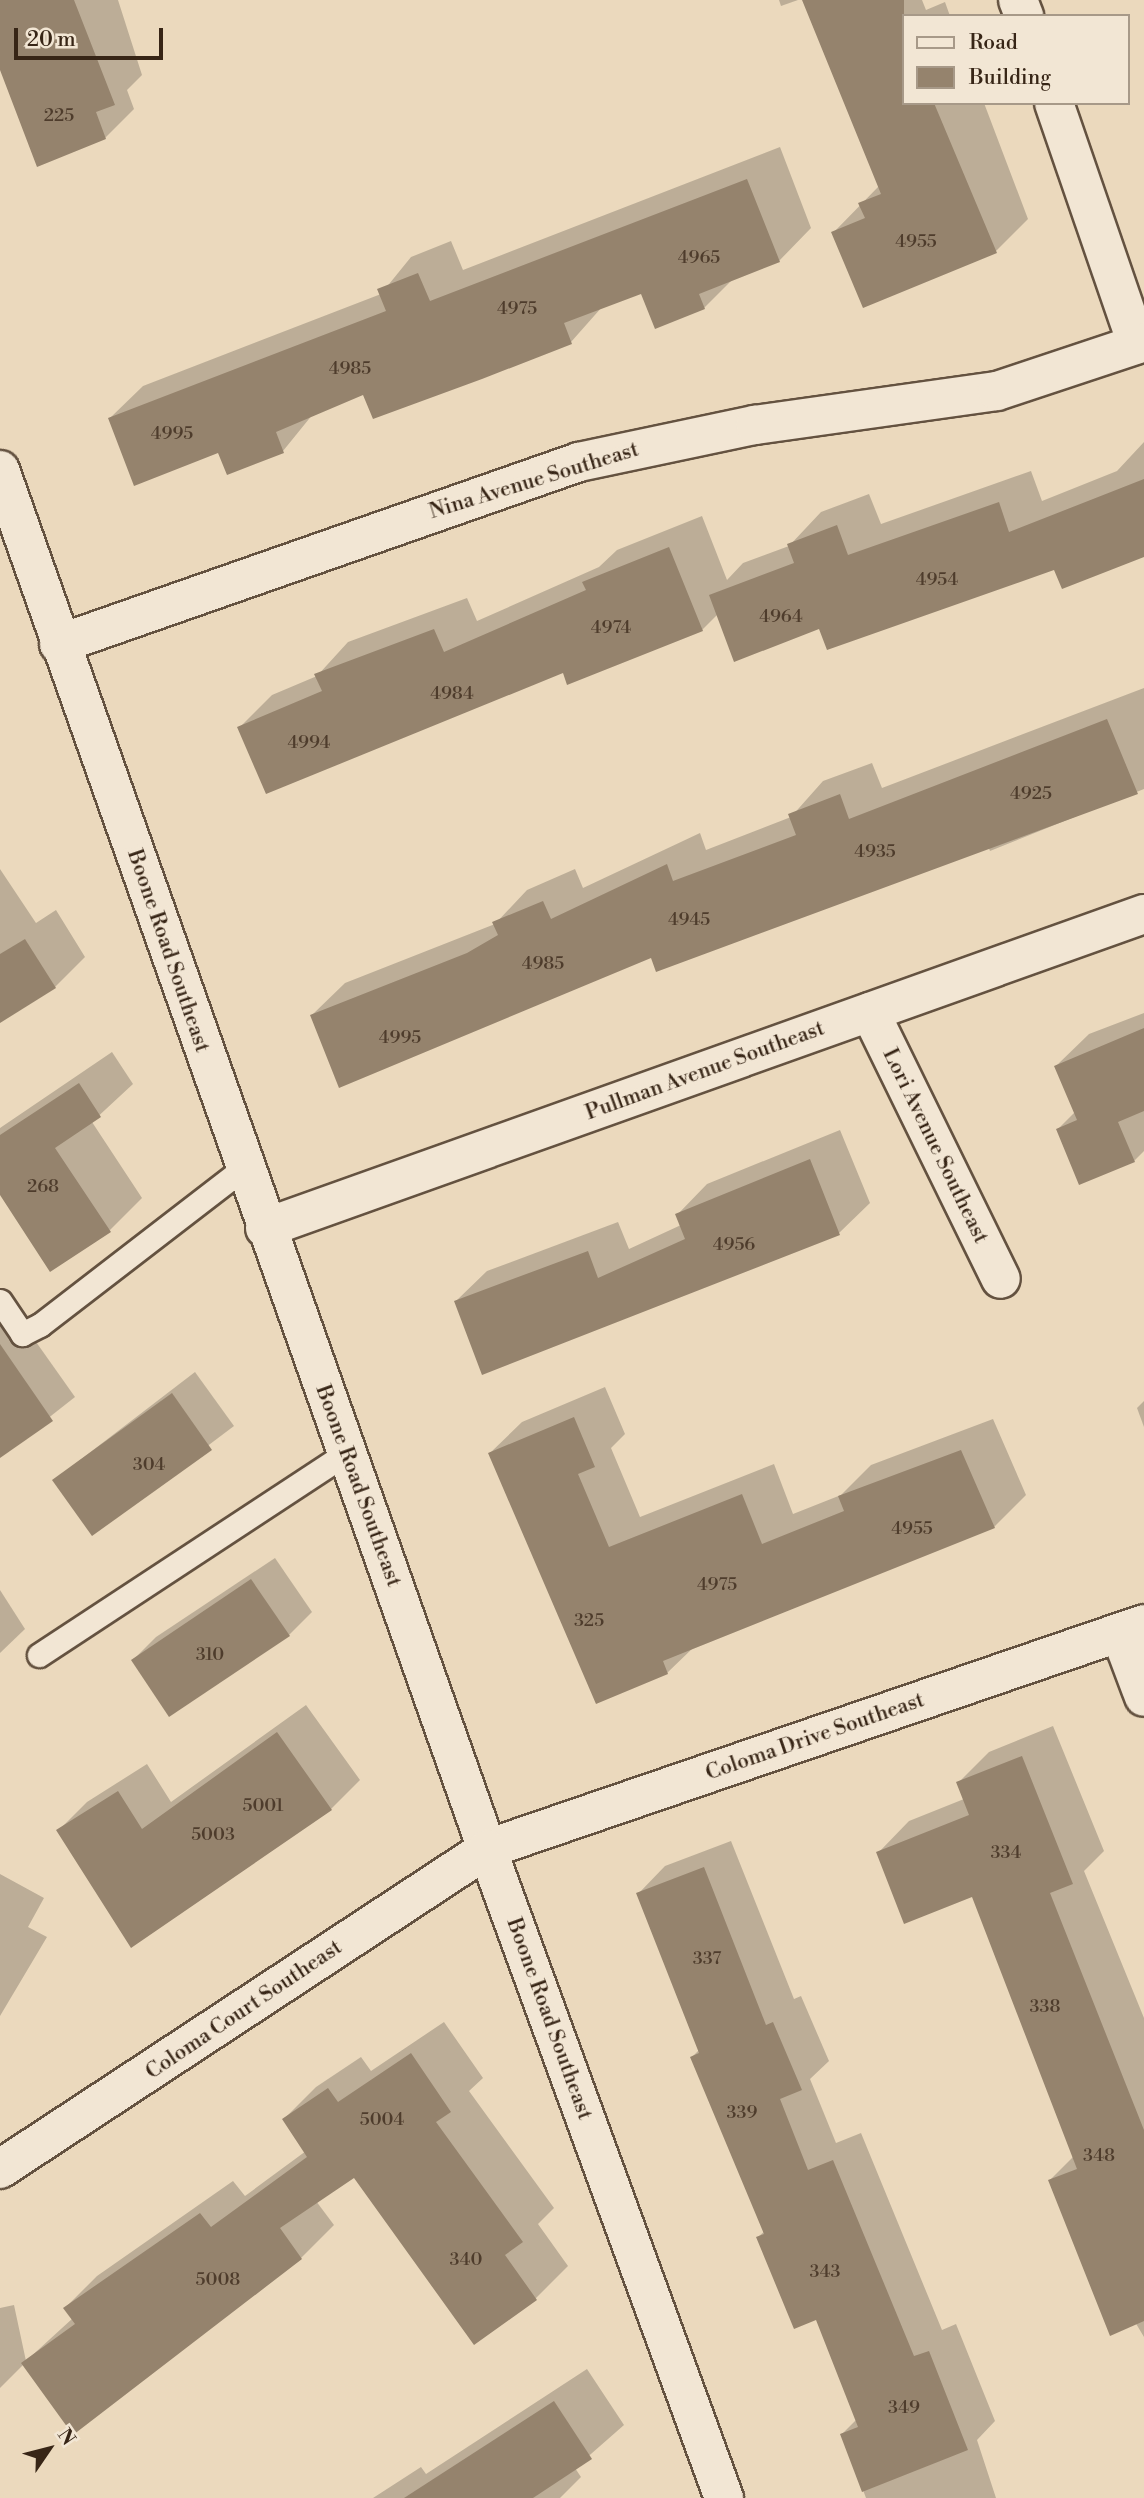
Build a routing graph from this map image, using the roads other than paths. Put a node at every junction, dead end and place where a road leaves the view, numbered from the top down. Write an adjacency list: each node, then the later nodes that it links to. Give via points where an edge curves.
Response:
1 (1055, 105): 2 (street)
2 (1141, 343): 4 (street, Nina Avenue Southeast, via 997,391 755,425 579,462)
3 (0, 470): 4 (street, Boone Road Southeast)
4 (59, 644): 7 (street, Boone Road Southeast)
5 (1144, 914): 6 (street, Pullman Avenue Southeast)
6 (870, 1012): 8 (street, Pullman Avenue Southeast); 9 (street, Lori Avenue Southeast)
7 (244, 1168): 8 (street, Boone Road Southeast); 10 (lane, via 40,1325 22,1334)
8 (265, 1228): 11 (street, Boone Road Southeast)
9 (1001, 1279)
10 (0, 1301)
11 (346, 1453): 13 (lane); 15 (street, Boone Road Southeast)
12 (1132, 1629): 14 (street); 15 (street, Coloma Drive Southeast)
13 (40, 1655)
14 (1144, 1697)
15 (486, 1849): 16 (street, Coloma Court Southeast); 17 (street, Boone Road Southeast)
16 (0, 2169)
17 (724, 2498)

